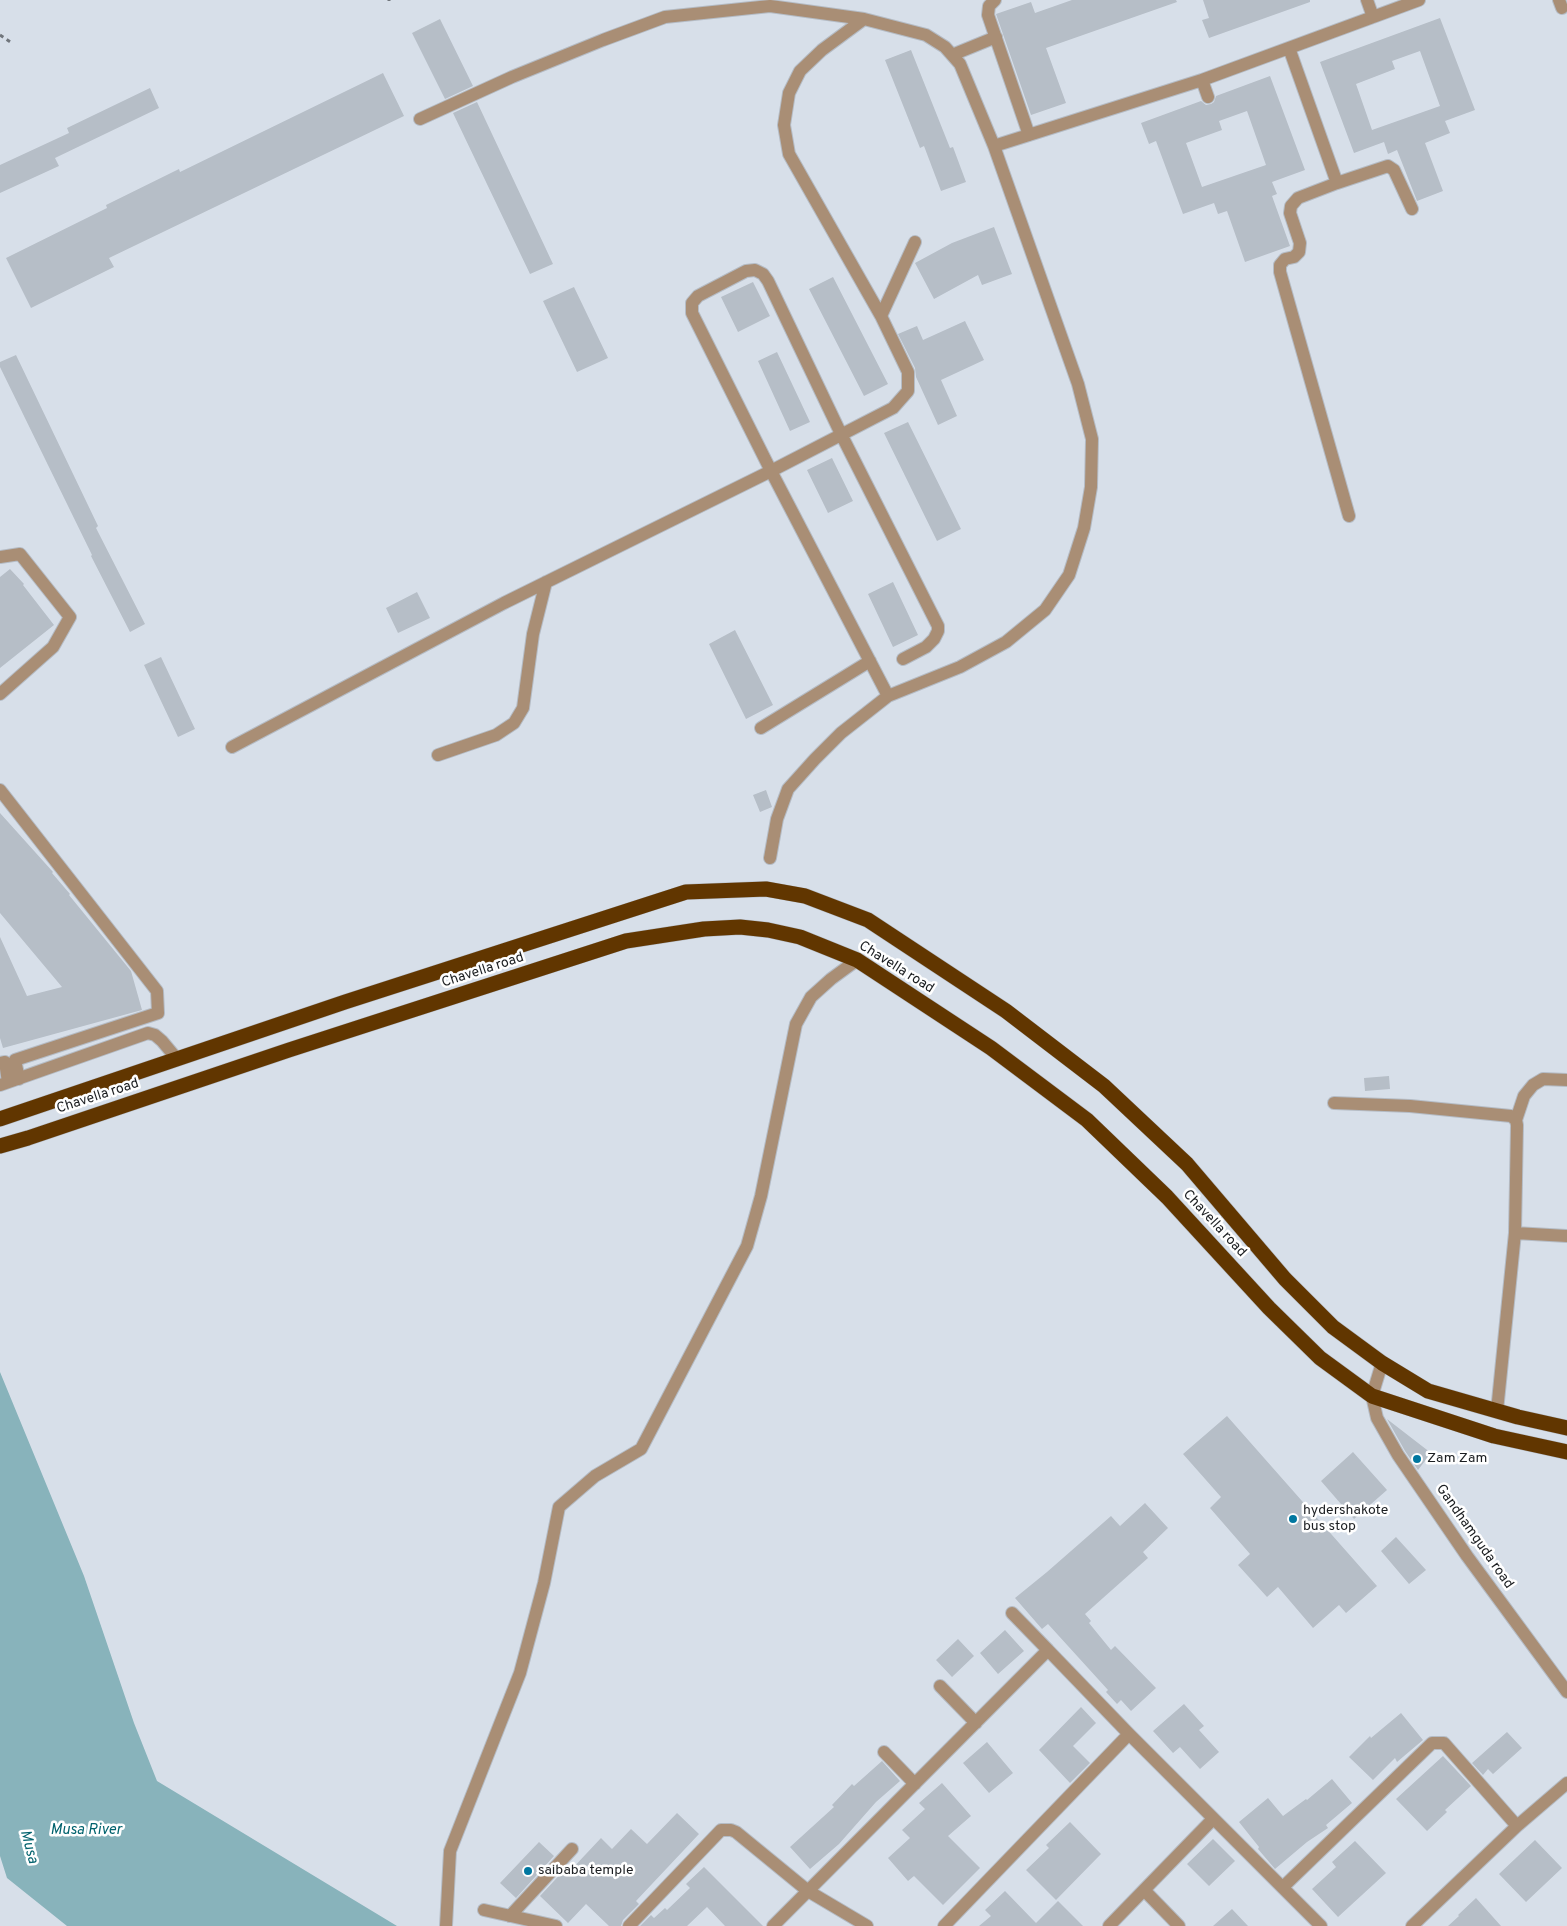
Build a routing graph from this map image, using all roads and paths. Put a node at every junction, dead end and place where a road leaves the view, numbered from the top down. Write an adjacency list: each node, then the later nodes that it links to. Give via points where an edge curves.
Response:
1 (995, 0): 7 (street, via 989,6 988,14)
2 (1368, 0): 4 (street)
3 (1419, 0): 4 (street)
4 (1373, 17): 9 (street)
5 (864, 19): 10 (street, via 926,35); 13 (street, via 770,6 665,17 512,77); 19 (street, via 800,71 789,93 784,125 789,154)
6 (0, 35): 8 (path)
7 (996, 37): 10 (street); 14 (street)
8 (12, 43)
9 (1289, 48): 11 (street); 16 (street)
10 (952, 54): 15 (street, via 960,64)
11 (1202, 80): 12 (street); 14 (street)
12 (1208, 97)
13 (420, 119)
14 (1029, 135): 15 (street)
15 (994, 146): 28 (street, via 1078,384 1092,439 1091,487 1084,528 1069,575 1046,610 1006,642 960,667)
16 (1336, 183): 17 (street, via 1388,166 1394,170); 22 (street, via 1298,198 1291,206 1300,243 1299,252 1280,265 1280,272)
17 (1412, 209)
18 (915, 242): 19 (street)
19 (881, 316): 20 (street, via 908,372 908,391 893,408)
20 (841, 434): 21 (street); 21 (street, via 763,274 755,270 746,271 698,296 692,303 692,312); 25 (street, via 938,626 934,639 926,647)
21 (771, 471): 24 (street); 26 (street)
22 (1349, 516)
23 (0, 557): 27 (street, via 20,554 70,616 53,647)
24 (546, 582): 30 (street); 31 (street, via 533,634 523,708 514,723 496,735)
25 (903, 659)
26 (870, 661): 28 (street); 29 (street)
27 (0, 694)
28 (888, 696): 33 (street, via 841,733 788,788 777,819)
29 (761, 728)
30 (232, 746)
31 (438, 755)
32 (0, 790): 36 (street, via 157,991 158,1013)
33 (770, 858)
34 (857, 960): 42 (highway, Chavella road, via 800,937 740,927 626,941); 46 (highway, Chavella road, via 991,1048 1088,1120 1167,1197 1269,1308 1320,1358); 67 (street, via 811,997 796,1024 761,1196 747,1246 641,1449 595,1476 558,1507 544,1583 520,1674 450,1851)
35 (177, 1059): 38 (street, via 162,1041 148,1033); 40 (highway, Chavella road); 45 (highway, Chavella road, via 686,892 766,889 805,896 868,920 1006,1011 1104,1086 1187,1164 1285,1279 1333,1327)
36 (6, 1062): 38 (street)
37 (1567, 1080): 41 (street, via 1543,1079 1533,1086 1524,1096)
38 (9, 1082)
39 (1334, 1103): 41 (street, via 1410,1106 1511,1116)
40 (0, 1119)
41 (1516, 1120): 43 (street)
42 (0, 1146)
43 (1515, 1233): 44 (street); 47 (street)
44 (1567, 1236)
45 (1382, 1363): 46 (street); 47 (highway, Chavella road, via 1428,1392)
46 (1372, 1396): 49 (highway, Chavella road, via 1494,1436); 53 (street, Gandhamguda road, via 1377,1418 1398,1455)
47 (1497, 1411): 48 (highway, Chavella road)
48 (1567, 1428)
49 (1567, 1452)
50 (1012, 1613): 51 (street)
51 (1048, 1650): 54 (street); 55 (street)
52 (940, 1686): 54 (street)
53 (1567, 1692)
54 (976, 1723): 58 (street)
55 (1129, 1734): 59 (street); 72 (street)
56 (884, 1752): 58 (street)
57 (1567, 1783): 60 (street)
58 (915, 1784): 64 (street)
59 (1214, 1819): 62 (street); 63 (street)
60 (1517, 1826): 62 (street, via 1444,1743 1432,1744); 76 (street)
61 (572, 1849): 66 (street)
62 (1282, 1887): 75 (street)
63 (1144, 1890): 73 (street); 74 (street)
64 (808, 1891): 69 (street, via 736,1832 721,1830); 70 (street); 71 (street)
65 (484, 1910): 66 (street)
66 (510, 1916): 68 (street)
67 (446, 1926)
68 (556, 1926)
69 (629, 1926)
70 (773, 1926)
71 (867, 1926)
72 (944, 1926)
73 (1109, 1926)
74 (1179, 1926)
75 (1321, 1926)
76 (1412, 1926)

